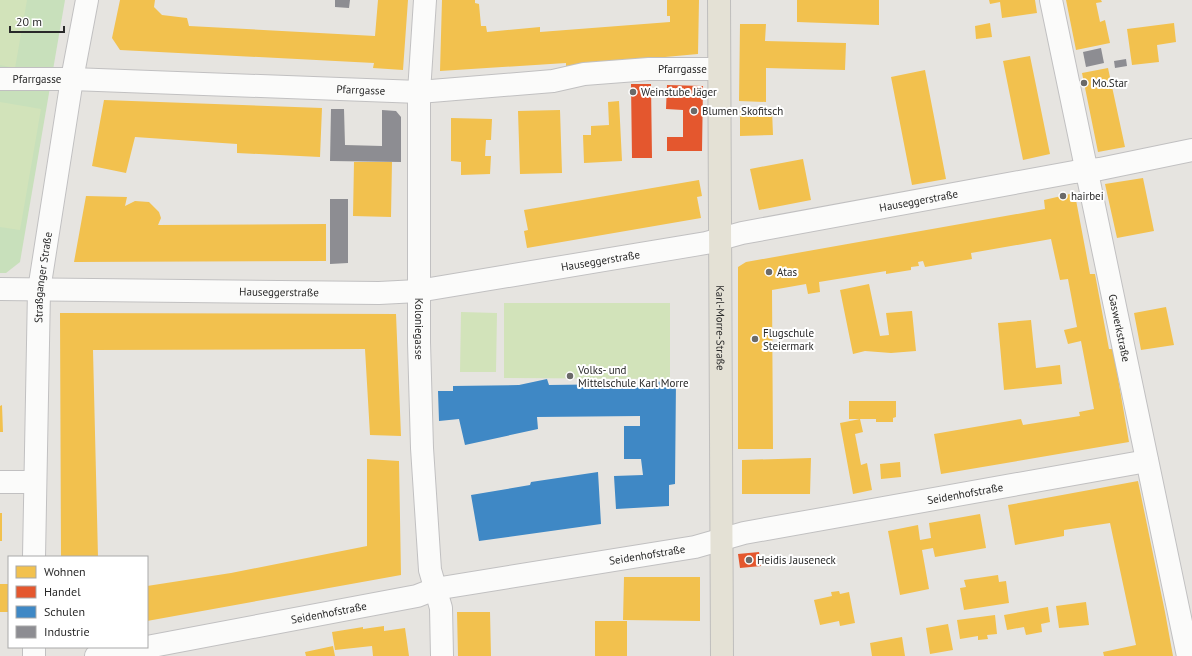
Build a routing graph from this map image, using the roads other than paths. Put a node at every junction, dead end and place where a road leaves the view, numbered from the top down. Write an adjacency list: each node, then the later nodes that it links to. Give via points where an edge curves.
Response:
1 (87, 0): 7 (street, Straßganger Straße)
2 (425, 0): 8 (street, Koloniegasse)
3 (719, 0): 5 (main road, Karl-Morre-Straße)
4 (1051, 0): 10 (street, Gaswerkstraße)
5 (719, 69): 8 (street, Pfarrgasse, via 649,69 591,73 553,81); 11 (main road, Karl-Morre-Straße)
6 (0, 79): 7 (street, Pfarrgasse)
7 (72, 79): 8 (street, Pfarrgasse); 13 (street, Straßganger Straße)
8 (419, 92): 14 (street, Koloniegasse)
9 (1192, 150): 10 (street, Hauseggerstraße)
10 (1086, 171): 11 (street, Hauseggerstraße); 15 (street, Gaswerkstraße)
11 (720, 238): 14 (street, Hauseggerstraße, via 706,243); 18 (main road, Karl-Morre-Straße)
12 (0, 289): 13 (street, Hauseggerstraße)
13 (39, 290): 14 (street, Hauseggerstraße, via 379,293); 17 (street, Straßganger Straße)
14 (418, 290): 20 (street, Koloniegasse, via 422,448 430,570)
15 (1147, 460): 18 (street, Seidenhofstraße, via 744,533); 26 (street, Gaswerkstraße)
16 (0, 482): 17 (street)
17 (34, 482): 19 (street, Straßganger Straße)
18 (721, 540): 20 (street, Seidenhofstraße, via 694,547); 25 (main road, Karl-Morre-Straße)
19 (34, 556)
20 (435, 589): 21 (street, Seidenhofstraße, via 417,596); 24 (street, Koloniegasse, via 441,608)
21 (148, 647)
22 (140, 648): 23 (street, Seidenhofstraße)
23 (96, 656)
24 (442, 656)
25 (722, 656)
26 (1188, 656)

